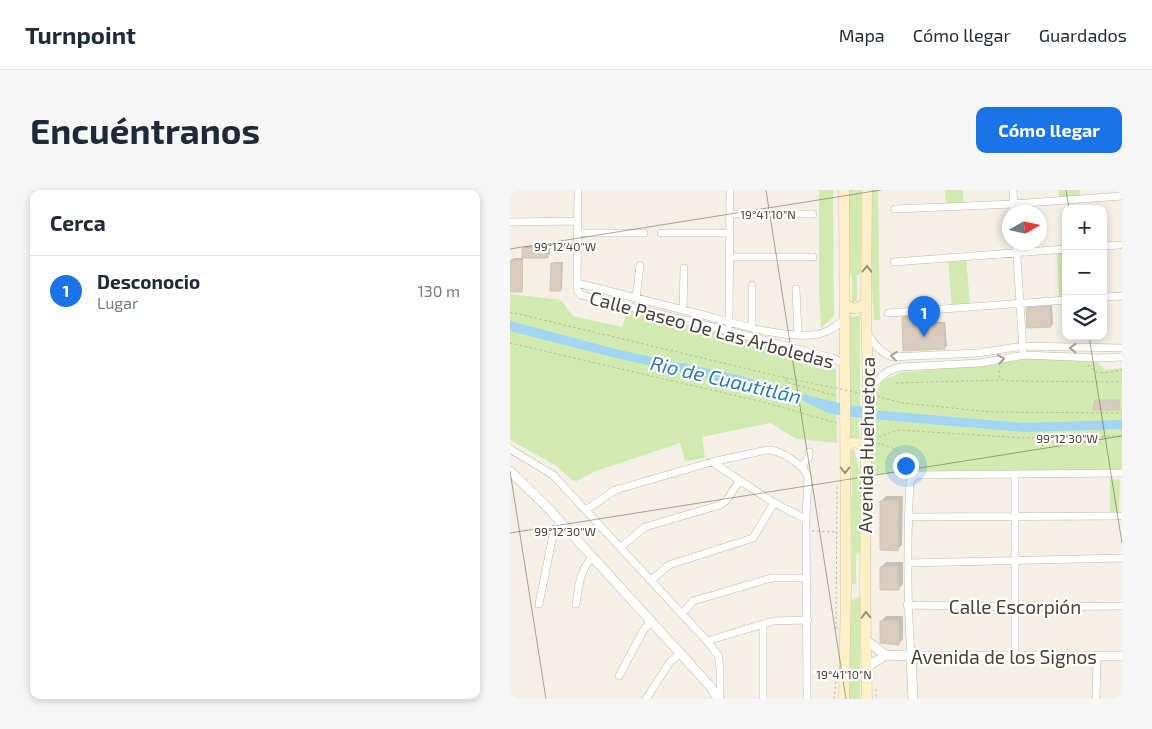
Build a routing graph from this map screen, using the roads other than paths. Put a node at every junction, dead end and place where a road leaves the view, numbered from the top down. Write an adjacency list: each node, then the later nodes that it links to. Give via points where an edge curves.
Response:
1 (578, 190): 11 (street)
2 (730, 190): 9 (street)
3 (844, 190): 35 (main road, Avenida Huehuetoca)
4 (867, 190): 33 (main road, Avenida Huehuetoca, one-way to 4)
5 (1013, 190): 7 (street)
6 (1122, 196): 7 (street)
7 (1014, 204): 8 (street)
8 (895, 209)
9 (730, 214): 10 (street); 16 (street)
10 (813, 214)
11 (578, 221): 12 (street); 13 (street)
12 (510, 222)
13 (578, 233): 14 (street); 26 (street)
14 (644, 233)
15 (660, 233): 16 (street)
16 (730, 233): 21 (street)
17 (1118, 245): 18 (street)
18 (1107, 246)
19 (1062, 249): 20 (street)
20 (1016, 252): 23 (street); 34 (street)
21 (730, 256): 22 (street); 39 (street)
22 (813, 257)
23 (894, 262)
24 (640, 265): 31 (street)
25 (684, 268): 36 (street)
26 (577, 284): 31 (street, Calle Paseo De Las Arboledas); 41 (street, Calle Paseo De Las Arboledas, via 579,293)
27 (752, 285): 40 (street)
28 (796, 289): 42 (street)
29 (1122, 296): 30 (street)
30 (1107, 297)
31 (636, 299): 36 (street, Calle Paseo De Las Arboledas)
32 (1062, 300): 34 (street)
33 (866, 303): 35 (main road, via 854,309); 43 (main road, Avenida Huehuetoca)
34 (1020, 303): 37 (street); 44 (street)
35 (845, 304): 38 (main road, Avenida Huehuetoca)
36 (683, 310): 39 (street, Calle Paseo De Las Arboledas)
37 (888, 313)
38 (845, 319): 42 (street, Calle Paseo De Las Arboledas, via 832,330 812,335); 50 (main road, Avenida Huehuetoca)
39 (729, 322): 40 (street, Calle Paseo De Las Arboledas); 41 (street)
40 (752, 328): 42 (street, Calle Paseo De Las Arboledas)
41 (729, 331): 50 (street, Calle Paseo De Las Arboledas)
42 (798, 334)
43 (867, 334): 46 (street, one-way to 43, via 892,357 884,354); 51 (main road, Avenida Huehuetoca)
44 (1023, 346): 45 (street, one-way to 44); 46 (street); 47 (street)
45 (1122, 348)
46 (978, 354): 49 (street)
47 (1024, 355): 48 (street); 49 (street, one-way to 47)
48 (1122, 357)
49 (980, 363): 51 (street, via 898,367 880,376)
50 (845, 364): 53 (main road, Avenida Huehuetoca, via 845,398 840,420)
51 (868, 391): 52 (main road, Avenida Huehuetoca)
52 (866, 444): 53 (main road, via 849,443); 76 (main road, Avenida Huehuetoca)
53 (845, 448): 77 (main road, Avenida Huehuetoca, one-way to 77)
54 (510, 449): 63 (street, via 552,475)
55 (809, 452): 57 (street)
56 (712, 462): 57 (street, via 772,449); 61 (street); 63 (street, via 615,490)
57 (802, 466): 67 (street, via 808,477)
58 (510, 471): 68 (street)
59 (1122, 474): 60 (street)
60 (1015, 475): 65 (street, via 917,475 911,480); 66 (street)
61 (739, 481): 62 (street); 69 (street, via 727,500 720,504 645,527)
62 (774, 503): 67 (street); 75 (street, via 753,538 669,565)
63 (586, 510): 69 (street)
64 (1122, 516): 66 (street)
65 (908, 517): 66 (street); 73 (street)
66 (1015, 517): 72 (street)
67 (806, 519): 74 (street)
68 (562, 523): 70 (street); 78 (street, via 553,535)
69 (621, 547): 75 (street)
70 (593, 557): 79 (street, via 582,570); 85 (street)
71 (1122, 558): 72 (street)
72 (1015, 561): 73 (street); 82 (street)
73 (908, 563): 80 (street)
74 (807, 578): 83 (street, via 771,578 693,601); 84 (street)
75 (651, 580): 83 (street)
76 (865, 586): 77 (main road, via 855,592); 88 (main road, Avenida Huehuetoca, one-way to 76)
77 (846, 587): 101 (main road, Avenida Huehuetoca)
78 (539, 604)
79 (576, 604)
80 (907, 605): 82 (street, Calle Escorpión); 91 (street)
81 (1122, 606): 82 (street, Calle Escorpión)
82 (1016, 607): 92 (street)
83 (682, 614): 87 (street)
84 (808, 620): 86 (street); 100 (street)
85 (651, 621): 89 (street); 96 (street)
86 (763, 624): 87 (street); 99 (street)
87 (707, 641): 98 (street, via 718,655)
88 (867, 641): 90 (street, Avenida de los Signos); 95 (main road, Avenida Huehuetoca)
89 (680, 654): 97 (street, via 670,662); 98 (street)
90 (886, 655): 91 (street, Avenida de los Signos); 95 (street, Avenida de los Signos)
91 (911, 656): 92 (street, Avenida de los Signos); 103 (street)
92 (1015, 656): 93 (street, Avenida de los Signos)
93 (1097, 656): 94 (street, Avenida de los Signos); 104 (street)
94 (1122, 656)
95 (867, 667): 102 (main road, Avenida Huehuetoca)
96 (619, 676)
97 (646, 699)
98 (719, 699)
99 (763, 699)
100 (807, 699)
101 (844, 699)
102 (867, 699)
103 (913, 699)
104 (1096, 699)

